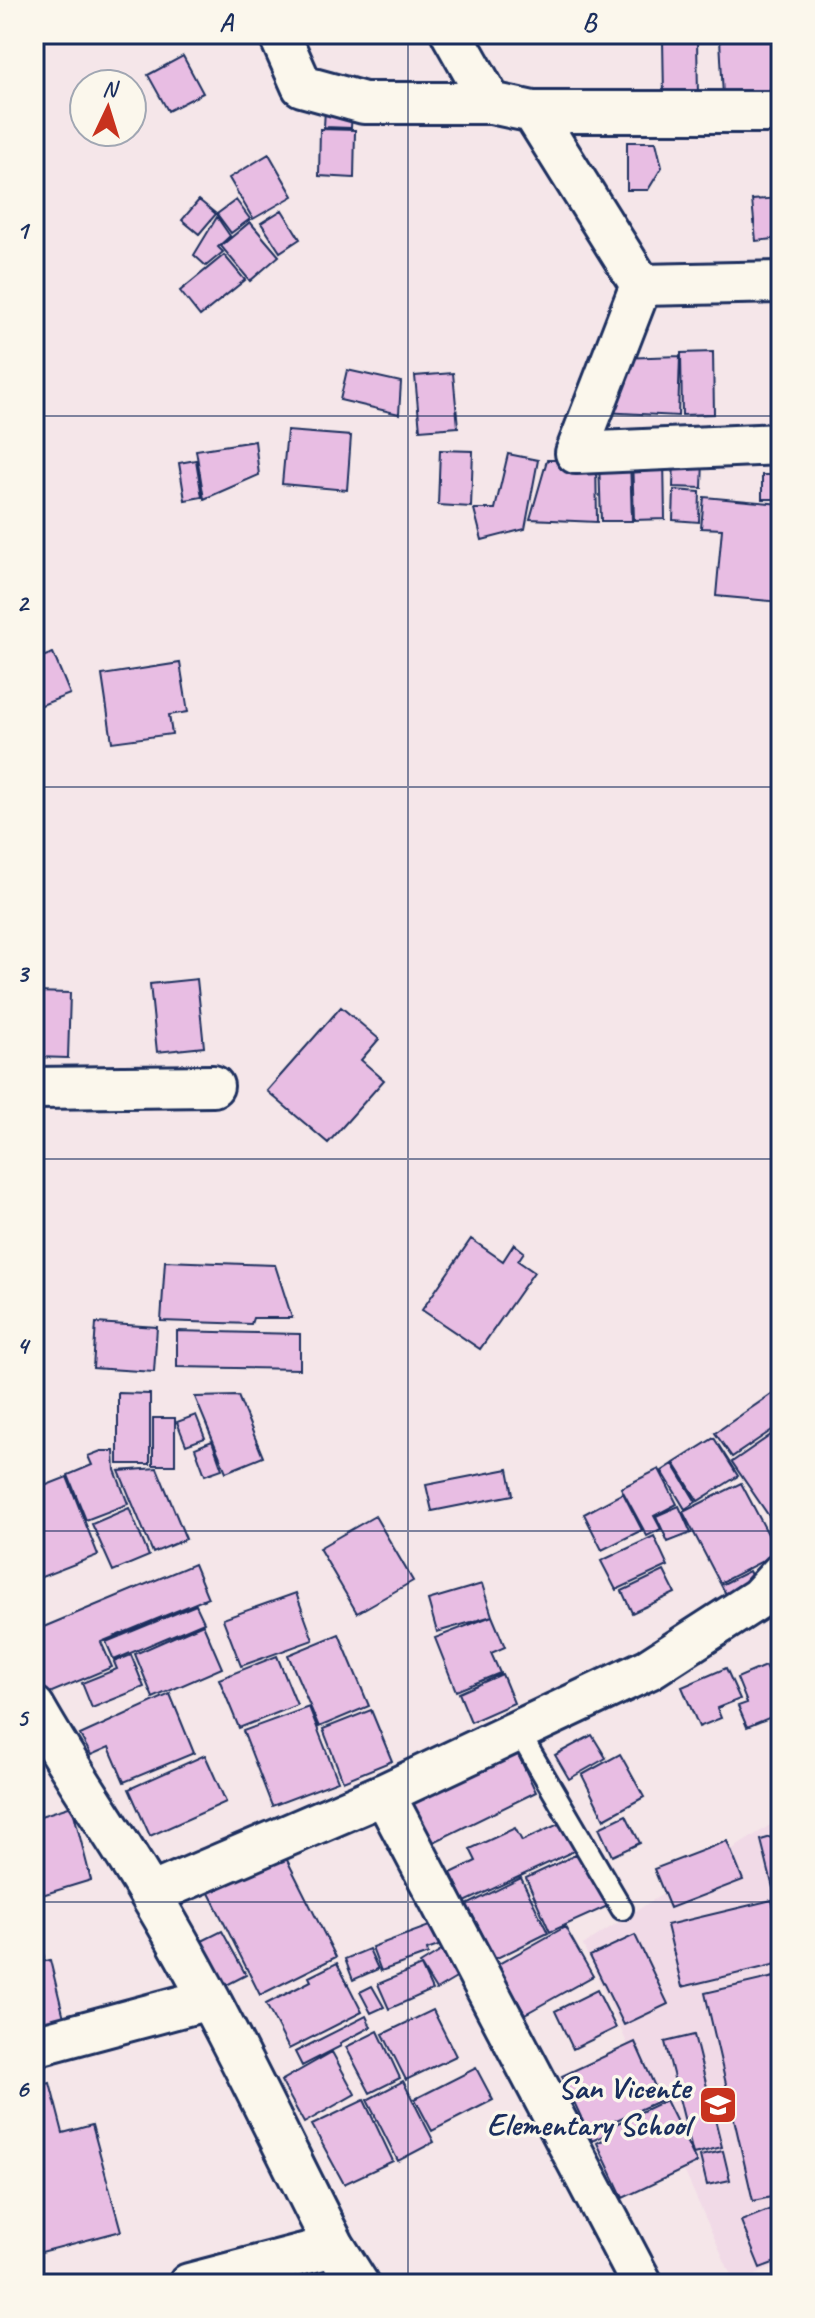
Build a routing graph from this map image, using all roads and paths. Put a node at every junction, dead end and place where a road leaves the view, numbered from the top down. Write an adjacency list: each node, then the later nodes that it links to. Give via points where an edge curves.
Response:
1 (279, 34): 3 (street, via 302,86 364,103)
2 (452, 34): 3 (street)
3 (491, 103): 4 (street)
4 (533, 112): 5 (street); 7 (street)
5 (781, 112)
6 (781, 282): 7 (street)
7 (641, 285): 8 (street, via 576,453)
8 (781, 444)
9 (213, 1086): 10 (street)
10 (34, 1088)
11 (781, 1574): 13 (street, via 759,1598 649,1669)
12 (34, 1707): 14 (street)
13 (518, 1731): 15 (street); 17 (lane)
14 (49, 1765): 16 (street)
15 (384, 1794): 16 (street); 23 (street)
16 (151, 1894): 18 (street)
17 (622, 1909)
18 (209, 1999): 19 (street); 20 (street)
19 (34, 2046)
20 (334, 2246): 21 (street); 22 (street)
21 (189, 2284)
22 (358, 2284)
23 (642, 2284)

